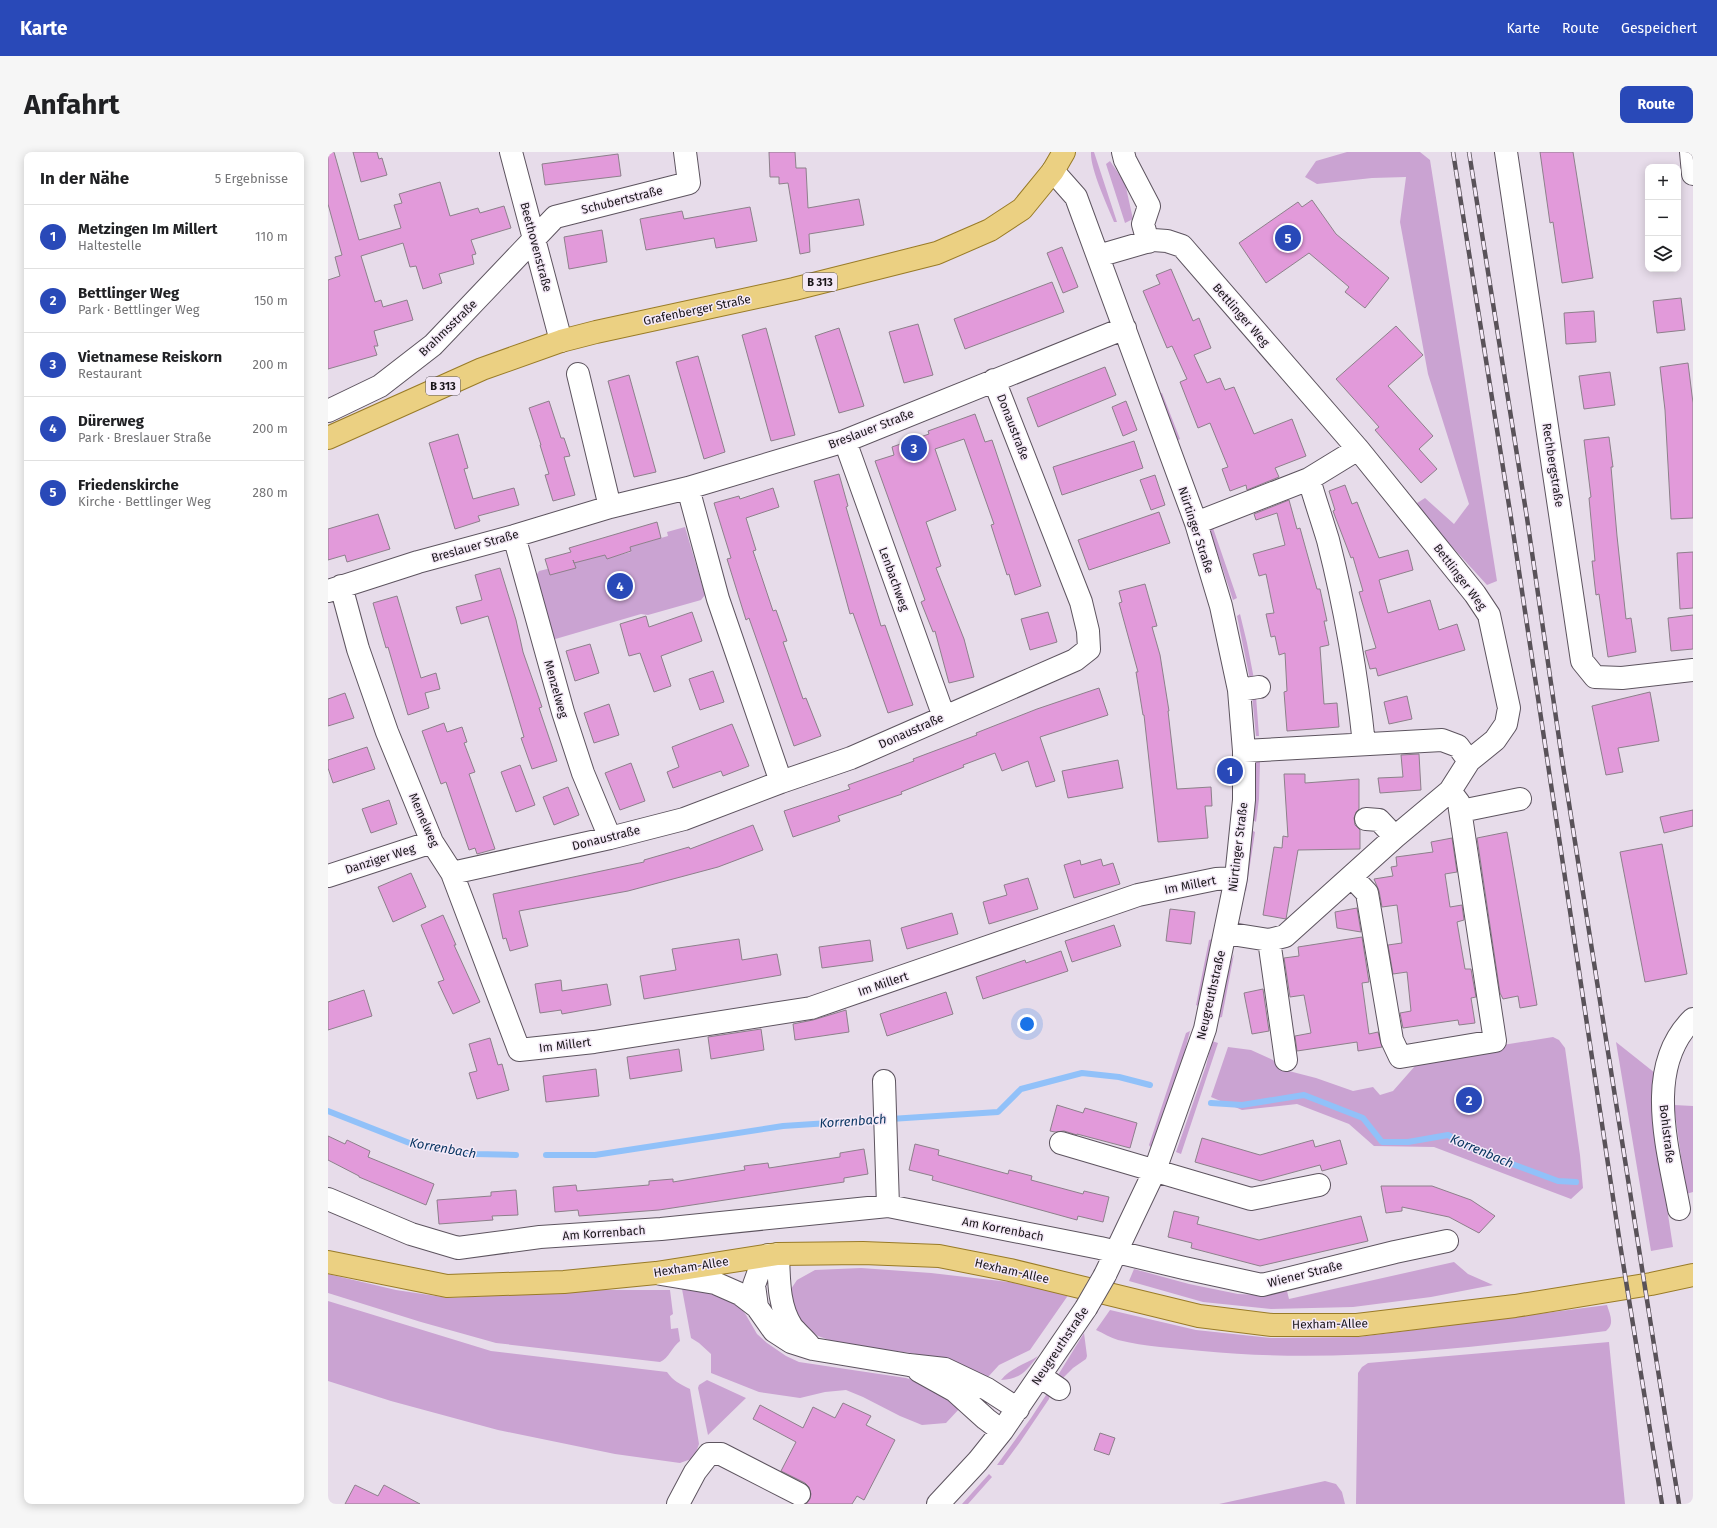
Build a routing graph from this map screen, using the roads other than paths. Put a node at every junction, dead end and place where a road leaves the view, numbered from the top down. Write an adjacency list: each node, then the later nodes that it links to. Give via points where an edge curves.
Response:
1 (511, 152): 9 (street, Beethovenstraße)
2 (685, 152): 9 (street, Schubertstraße, via 689,183 555,217)
3 (1064, 152): 7 (main road, B 313)
4 (1123, 152): 10 (street, via 1150,206 1143,224)
5 (1506, 152): 26 (street, Rechbergstraße, via 1582,661 1595,677 1622,678)
6 (1691, 152): 8 (street)
7 (1053, 171): 11 (street, Nürtinger Straße, via 1076,197); 13 (main road, Grafenberger Straße / B 313, via 1022,209 990,230 937,253 794,289)
8 (1693, 174)
9 (534, 241): 13 (street, Beethovenstraße); 16 (street, Brahmsstraße, via 433,345 380,386)
10 (1148, 242): 11 (street, Bettlinger Weg); 19 (street, Bettlinger Weg, via 1167,241 1182,246)
11 (1098, 256): 12 (street, Nürtinger Straße)
12 (1125, 328): 15 (street, Breslauer Straße); 23 (street, Nürtinger Straße)
13 (562, 341): 17 (main road, Grafenberger Straße / B 313, via 482,369)
14 (578, 374): 22 (street)
15 (994, 380): 18 (street, Breslauer Straße); 27 (street, Donaustraße, via 1081,602 1088,631 1089,649 1075,660)
16 (328, 411)
17 (328, 438)
18 (845, 442): 21 (street, Breslauer Straße); 27 (street, Lenbachweg)
19 (1358, 449): 20 (street); 30 (street, Bettlinger Weg, via 1488,615 1509,708 1506,724 1495,740)
20 (1309, 479): 23 (street); 28 (street, via 1328,540 1339,590 1360,699)
21 (688, 488): 22 (street, Breslauer Straße); 31 (street, via 718,599)
22 (610, 507): 24 (street, Breslauer Straße)
23 (1196, 524): 29 (street, Nürtinger Straße, via 1249,689)
24 (514, 536): 25 (street, Breslauer Straße); 37 (street, Menzelweg, via 563,712 583,773)
25 (335, 588): 38 (street, Memelweg, via 387,732)
26 (1693, 670)
27 (944, 717): 31 (street, Donaustraße, via 851,758)
28 (1364, 744): 29 (street); 30 (street, via 1442,740 1458,746)
29 (1244, 751): 42 (street, Nürtinger Straße, via 1244,800)
30 (1469, 761): 32 (street, Bettlinger Weg)
31 (782, 782): 37 (street, Donaustraße, via 684,819)
32 (1450, 791): 34 (street, via 1459,803); 36 (street, Bettlinger Weg)
33 (1520, 799): 34 (street)
34 (1461, 811): 41 (street, via 1495,1042 1400,1057 1392,1040 1367,893)
35 (1366, 819): 36 (street, via 1379,820)
36 (1395, 836): 41 (street, Bettlinger Weg)
37 (610, 838): 39 (street, Donaustraße)
38 (432, 842): 39 (street, Memelweg); 40 (street, Danziger Weg)
39 (452, 873): 46 (street, Memelweg)
40 (328, 876)
41 (1352, 877): 44 (street, Bettlinger Weg, via 1285,936)
42 (1236, 878): 43 (street, Nürtinger Straße); 46 (street, Im Millert, via 1216,879 1138,895 811,1008 594,1042)
43 (1225, 933): 44 (street, Bettlinger Weg); 50 (street, Neugreuthstraße, via 1205,1029)
44 (1269, 940): 47 (street)
45 (1693, 1019): 54 (street, Bohlstraße, via 1683,1029 1671,1054 1663,1083 1664,1122)
46 (519, 1050)
47 (1286, 1060)
48 (884, 1081): 53 (street)
49 (1061, 1143): 50 (street)
50 (1155, 1170): 51 (street, via 1251,1199); 56 (street, Neugreuthstraße)
51 (1319, 1185)
52 (328, 1199): 53 (street, Am Korrenbach, via 411,1234 458,1248 540,1237 661,1229)
53 (888, 1206): 56 (street, Am Korrenbach)
54 (1679, 1209)
55 (1447, 1241): 56 (street, Wiener Straße, via 1262,1285)
56 (1117, 1252): 64 (street, Neugreuthstraße, bridge, via 1086,1308)
57 (774, 1254): 59 (main road, Hexham-Allee); 60 (main road, Hexham-Allee, via 863,1253 939,1256 1010,1270 1199,1316 1272,1325 1365,1324 1515,1306); 61 (street, via 758,1271 754,1285); 62 (street, via 784,1312 792,1327)
58 (328, 1262): 59 (main road, Hexham-Allee, via 447,1286 564,1282)
59 (656, 1273): 61 (street, via 715,1283 740,1294)
60 (1693, 1275)
61 (757, 1307): 62 (street, via 774,1331 791,1342)
62 (813, 1349): 63 (street)
63 (909, 1365): 66 (street, via 945,1369 987,1389); 67 (street, via 955,1391)
64 (1040, 1376): 65 (street); 66 (street, Neugreuthstraße)
65 (1059, 1388)
66 (1018, 1409): 67 (street, Neugreuthstraße)
67 (1002, 1431): 70 (street, Neugreuthstraße)
68 (799, 1494): 69 (street, via 721,1454 709,1454 695,1472)
69 (678, 1504)
70 (938, 1504)

